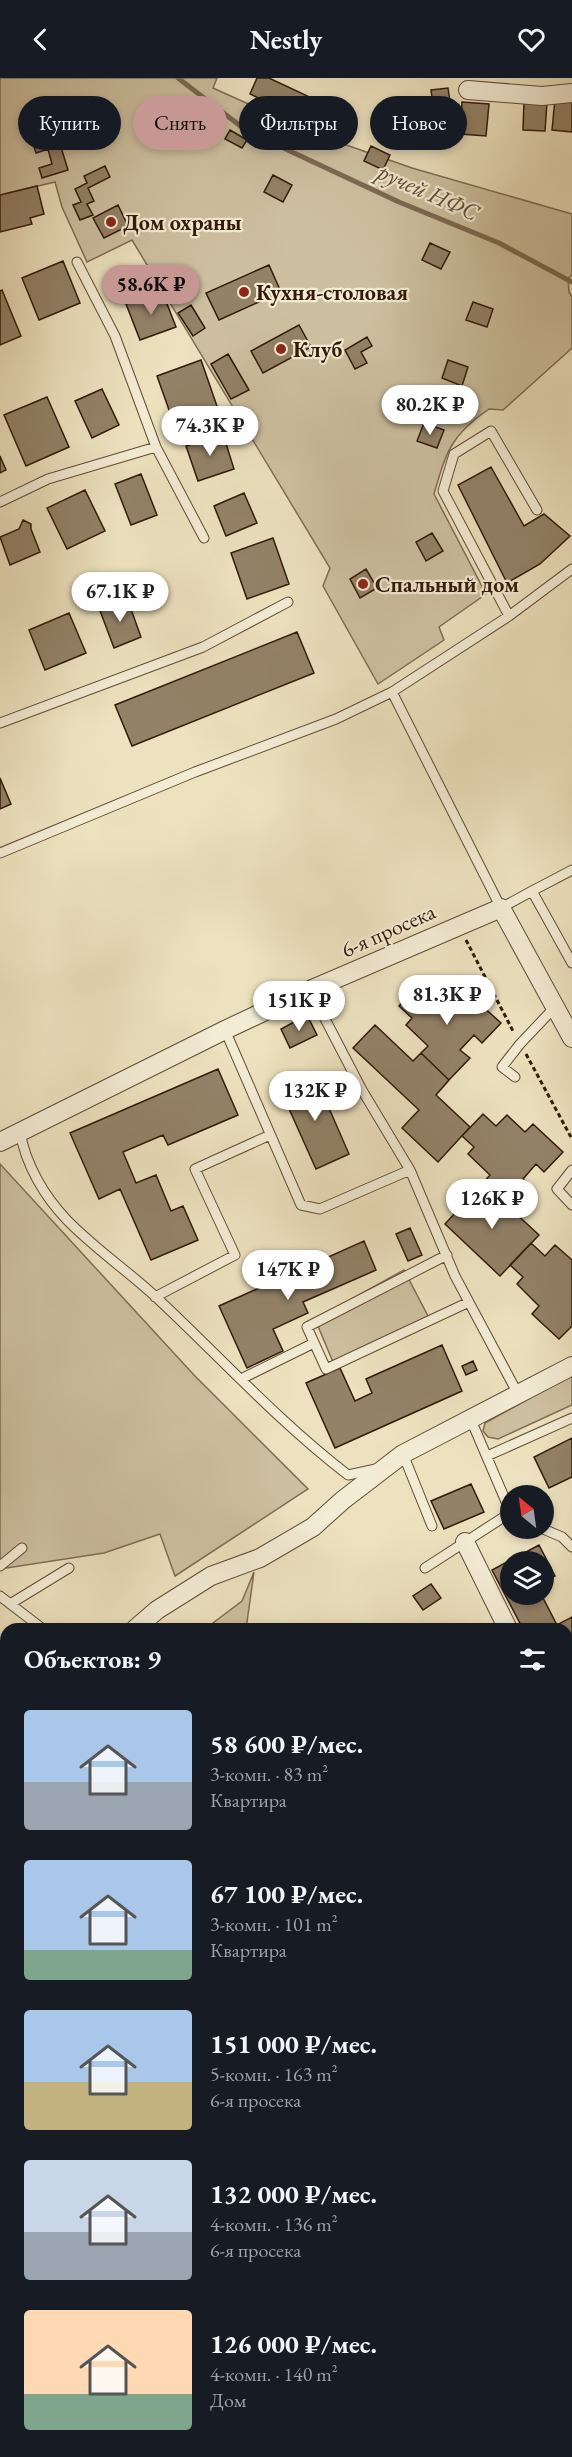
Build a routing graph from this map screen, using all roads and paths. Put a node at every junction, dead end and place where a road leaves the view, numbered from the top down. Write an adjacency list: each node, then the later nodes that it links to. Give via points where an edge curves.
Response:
1 (468, 90): 2 (street, via 542,96)
2 (572, 93)
3 (77, 262): 4 (lane, via 115,336)
4 (156, 447): 5 (lane, via 48,479); 7 (lane)
5 (0, 502)
6 (537, 510): 10 (lane, via 491,431 454,454 443,491)
7 (204, 538)
8 (572, 569): 10 (lane)
9 (288, 602): 12 (lane, via 203,647)
10 (509, 616): 11 (lane)
11 (392, 692): 13 (lane, via 336,719 195,772); 16 (lane)
12 (0, 723)
13 (0, 853)
14 (572, 870): 15 (lane)
15 (532, 891): 16 (lane); 17 (lane)
16 (501, 908): 18 (street, 6-я просека); 19 (street)
17 (572, 963)
18 (310, 990): 20 (street, 6-я просека); 26 (lane, via 362,1090)
19 (555, 1007): 21 (street); 22 (lane, via 502,1067)
20 (225, 1030): 23 (street, 6-я просека); 24 (lane)
21 (572, 1038)
22 (515, 1077)
23 (20, 1132): 25 (street, 6-я просека); 30 (lane, via 32,1172 66,1219)
24 (270, 1135): 26 (lane, via 301,1206 320,1209); 30 (lane, via 195,1169 235,1255)
25 (0, 1142)
26 (410, 1170): 29 (lane)
27 (572, 1170): 28 (lane, via 557,1189)
28 (572, 1205)
29 (447, 1255): 31 (lane); 32 (lane, via 307,1327)
30 (155, 1297): 34 (lane)
31 (469, 1302): 32 (lane, via 326,1369); 35 (lane)
32 (314, 1342): 34 (lane)
33 (572, 1366): 35 (street)
34 (241, 1379): 40 (lane, via 306,1443 348,1475)
35 (518, 1394): 37 (street)
36 (572, 1418): 39 (lane)
37 (471, 1420): 38 (street); 39 (lane)
38 (403, 1454): 40 (street); 43 (lane)
39 (487, 1456): 41 (lane)
40 (384, 1467): 54 (street, via 313,1527 260,1558 211,1576)
41 (500, 1488)
42 (500, 1519): 45 (lane)
43 (432, 1526)
44 (554, 1534): 46 (lane)
45 (465, 1542): 50 (lane); 55 (street)
46 (572, 1547)
47 (22, 1548): 48 (lane)
48 (0, 1566)
49 (69, 1568): 52 (lane)
50 (425, 1568)
51 (0, 1596): 52 (lane)
52 (10, 1604): 53 (lane)
53 (35, 1623)
54 (142, 1623)
55 (505, 1623)

